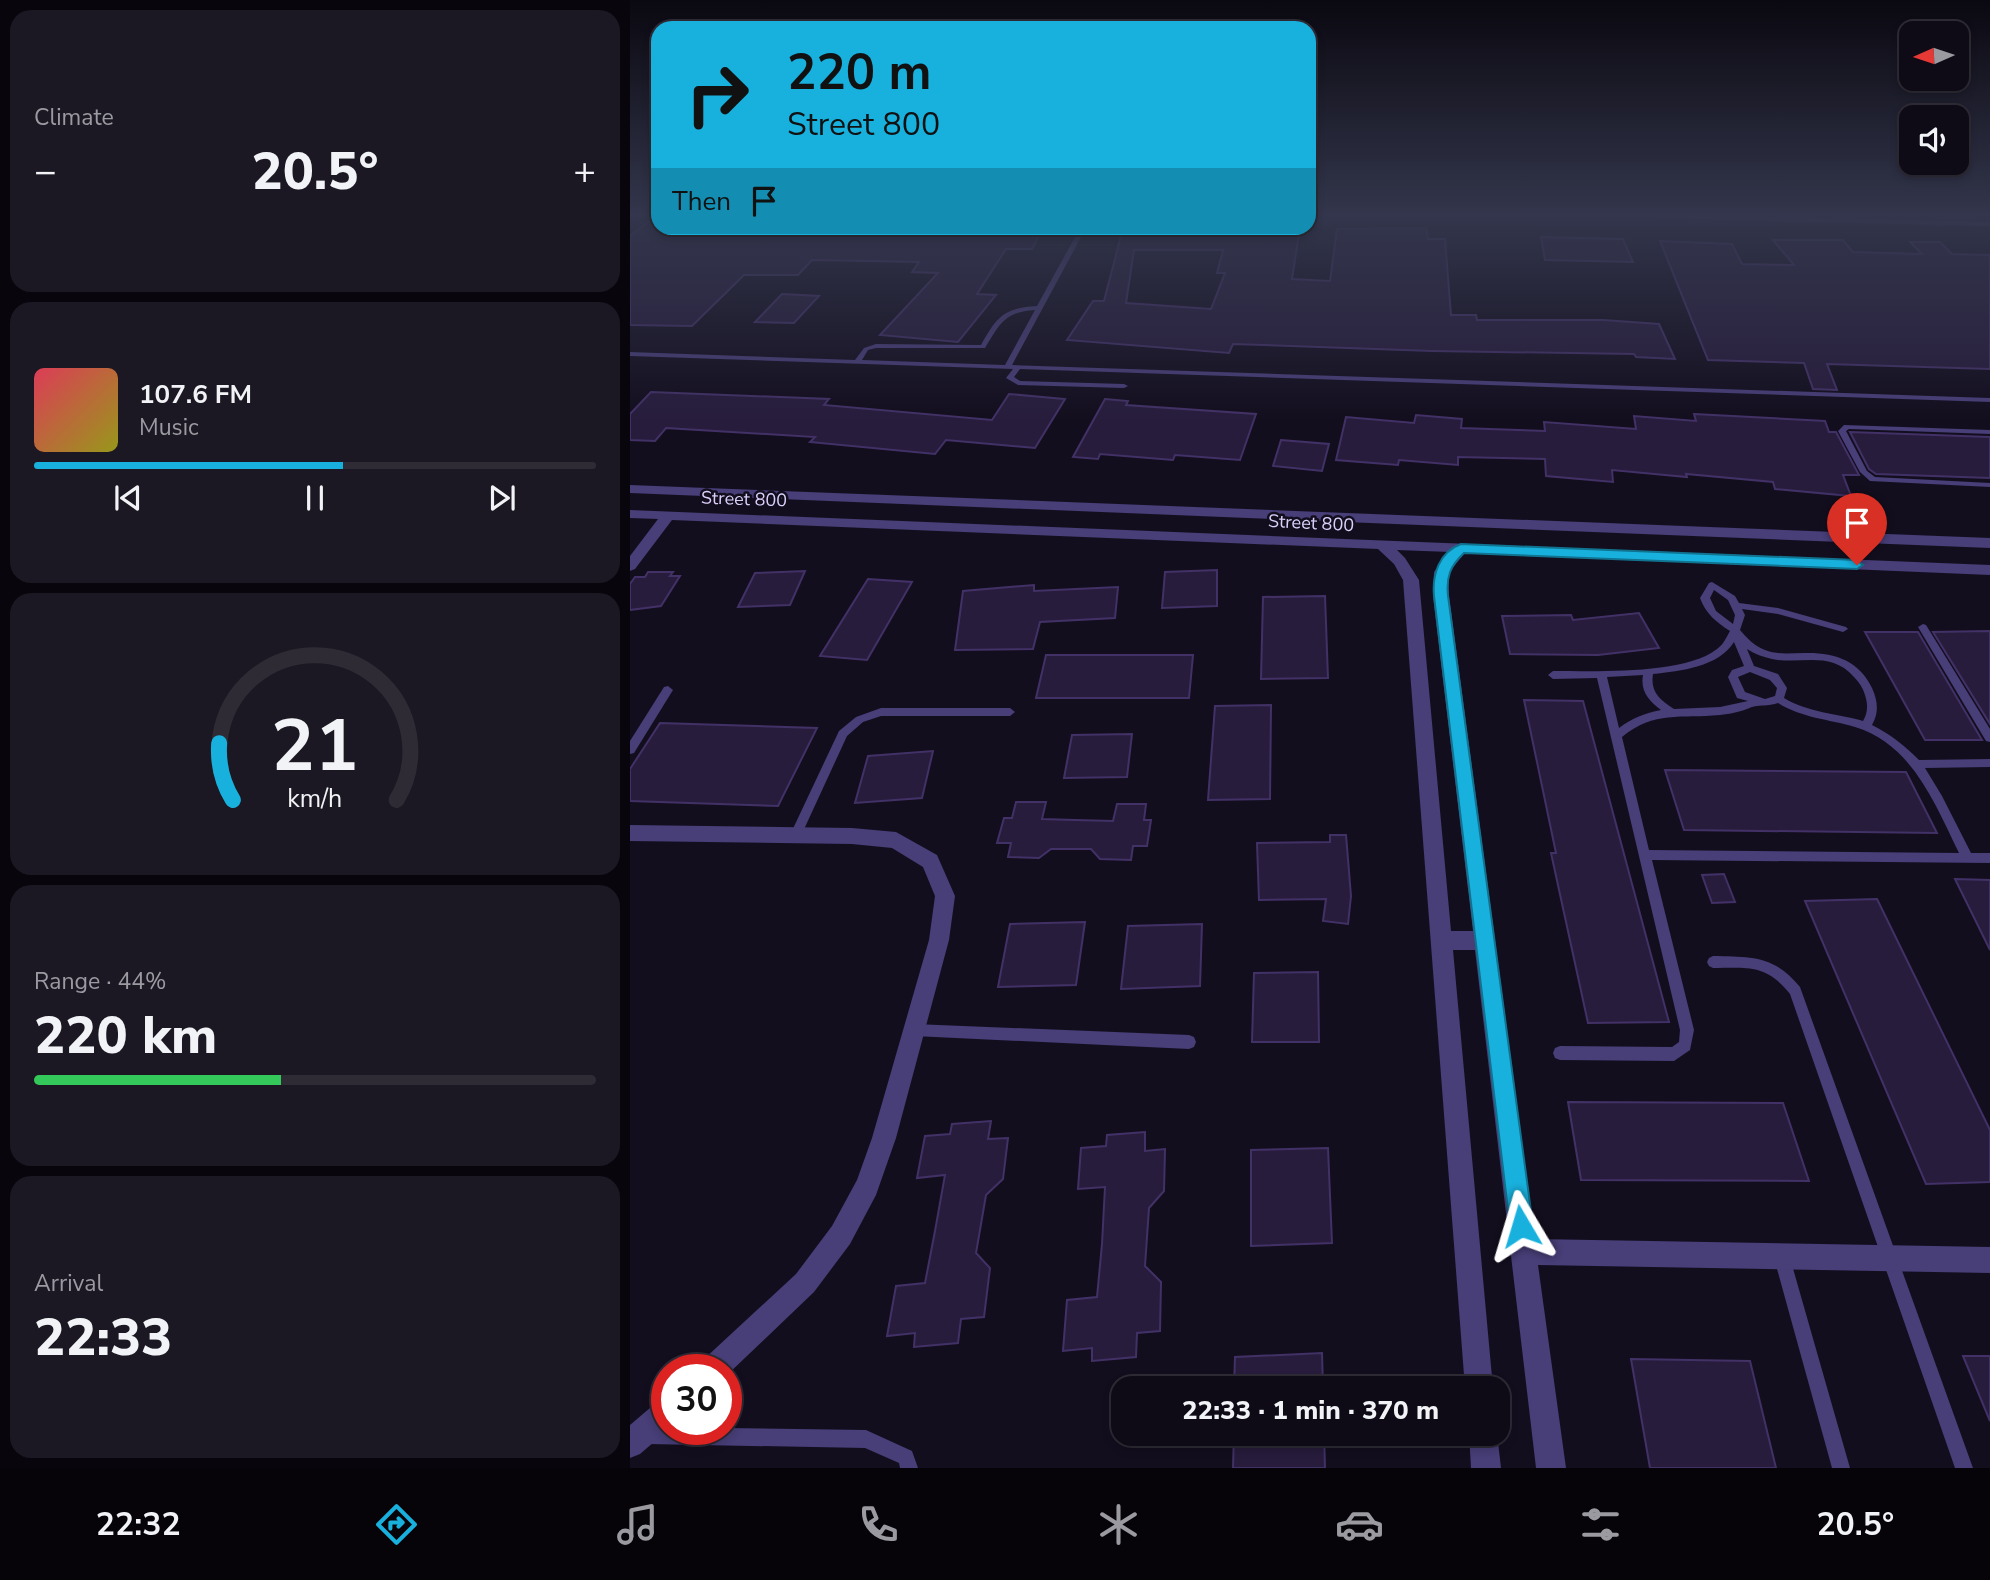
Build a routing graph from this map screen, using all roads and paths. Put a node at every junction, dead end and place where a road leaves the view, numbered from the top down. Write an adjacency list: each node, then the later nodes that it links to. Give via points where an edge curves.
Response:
1 (1052, 285): 2 (lane)
2 (1039, 308): 3 (lane, via 1003,314 983,348); 7 (lane)
3 (913, 347): 5 (lane, via 870,347); 6 (lane)
4 (630, 354): 5 (lane)
5 (857, 362): 6 (lane)
6 (903, 364): 7 (lane)
7 (1007, 368): 8 (lane)
8 (1017, 368): 9 (lane); 10 (lane, via 1010,378 1013,382)
9 (1088, 370): 10 (lane); 12 (lane)
10 (1082, 384): 11 (lane)
11 (1124, 386)
12 (1990, 400)
13 (1990, 432): 14 (lane, via 1847,427 1842,431 1864,471 1873,478)
14 (1990, 485)
15 (630, 489): 16 (street, Street 800)
16 (1145, 510): 19 (street, Street 800); 20 (street)
17 (630, 514): 18 (street, Street 800)
18 (669, 515): 20 (street, Street 800); 25 (street)
19 (1766, 534): 21 (street, Street 800); 24 (street)
20 (1139, 535): 22 (street, Street 800)
21 (1990, 543)
22 (1383, 545): 23 (street, Street 800); 52 (street, via 1411,580)
23 (1461, 549): 24 (street, Street 800); 53 (street, via 1445,563 1440,581)
24 (1777, 562): 26 (street, Street 800)
25 (630, 566)
26 (1990, 570)
27 (1738, 606): 29 (lane, via 1738,623); 29 (lane, via 1712,585 1707,591 1705,598 1713,615); 30 (lane, via 1771,608)
28 (1923, 627): 40 (lane)
29 (1733, 629): 31 (lane); 32 (lane, via 1727,646 1710,658); 41 (lane, via 1761,654 1833,658 1852,668 1874,704)
30 (1843, 629)
31 (1750, 668): 36 (lane, via 1779,682); 37 (lane, via 1736,673 1733,683 1741,695)
32 (1649, 672): 33 (lane); 39 (lane, via 1649,693)
33 (1601, 674): 34 (lane); 42 (lane)
34 (1553, 675)
35 (667, 690): 44 (lane)
36 (1779, 699): 37 (lane); 41 (lane, via 1807,715)
37 (1756, 702): 39 (lane, via 1720,713)
38 (1010, 712): 48 (lane, via 881,712 852,723)
39 (1671, 712): 42 (lane, via 1638,719)
40 (1985, 722): 43 (lane)
41 (1865, 726): 46 (lane, via 1904,749)
42 (1616, 736): 49 (lane)
43 (1990, 738)
44 (630, 750)
45 (1990, 763): 46 (lane)
46 (1919, 764): 50 (lane)
47 (630, 833): 48 (street)
48 (796, 835): 55 (street, via 897,840 930,861 945,896 939,940)
49 (1644, 855): 50 (lane); 57 (lane, via 1687,1030 1685,1045 1674,1054)
50 (1967, 858): 51 (lane)
51 (1990, 858)
52 (1441, 940): 53 (street); 63 (street)
53 (1485, 941): 58 (street)
54 (1713, 962): 60 (lane, via 1765,963 1795,990)
55 (914, 1030): 56 (lane); 62 (street, via 867,1186 841,1235 805,1283)
56 (1189, 1042)
57 (1560, 1053)
58 (1525, 1252): 59 (street); 69 (street)
59 (1781, 1257): 60 (street); 70 (lane)
60 (1888, 1258): 61 (street); 71 (lane)
61 (1990, 1260)
62 (730, 1354)
63 (1478, 1376)
64 (651, 1426): 65 (street)
65 (635, 1440): 67 (lane, via 866,1439 906,1457)
66 (1484, 1446): 68 (street)
67 (909, 1468)
68 (1486, 1468)
69 (1551, 1468)
70 (1841, 1468)
71 (1964, 1468)

